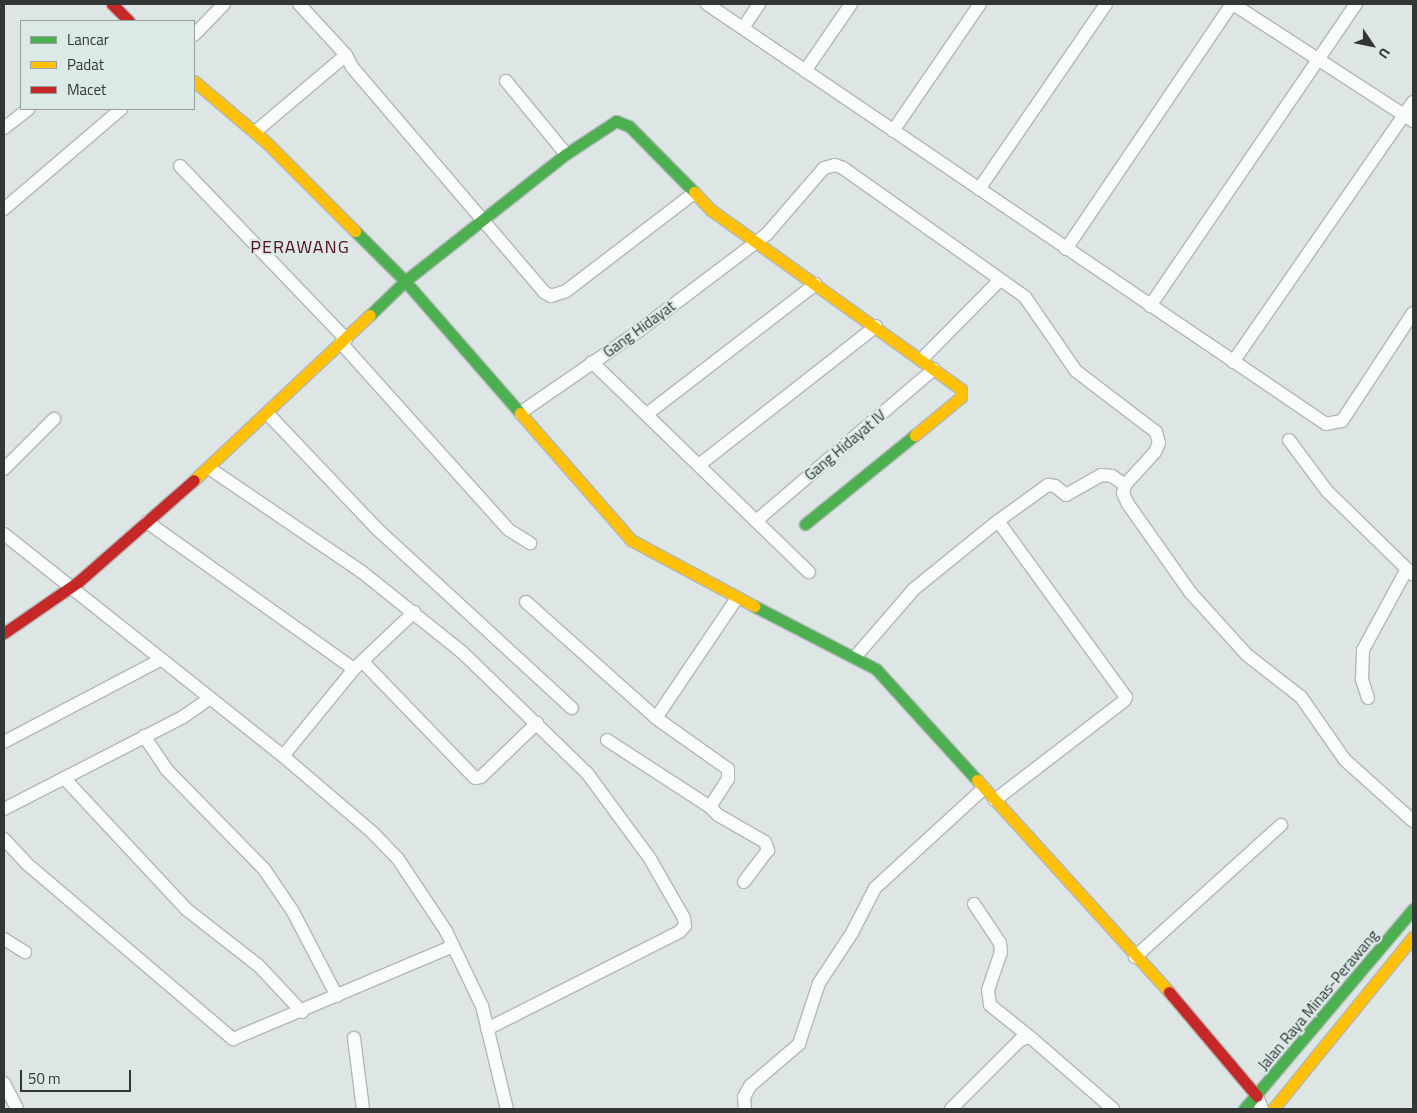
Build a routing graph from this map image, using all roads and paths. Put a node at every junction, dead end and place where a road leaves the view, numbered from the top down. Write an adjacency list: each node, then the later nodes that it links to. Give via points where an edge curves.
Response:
1 (224, 4): 13 (street)
2 (298, 4): 14 (street)
3 (707, 4): 12 (street)
4 (759, 4): 12 (street)
5 (850, 4): 16 (street)
6 (980, 4): 24 (street)
7 (1106, 4): 28 (street)
8 (1232, 4): 15 (street); 33 (street)
9 (1356, 4): 15 (street)
10 (120, 6): 11 (street)
11 (129, 20)
12 (743, 28): 16 (street)
13 (195, 34)
14 (346, 55): 25 (street); 31 (street, via 352,67)
15 (1318, 60): 22 (street); 37 (street)
16 (805, 70): 24 (street)
17 (506, 81): 26 (street)
18 (195, 82): 25 (street)
19 (1413, 102): 22 (street)
20 (27, 110): 23 (street)
21 (120, 110): 30 (street)
22 (1409, 118): 43 (street)
23 (4, 128)
24 (893, 131): 28 (street)
25 (255, 132): 35 (street)
26 (566, 154): 29 (street, via 619,121 629,126); 31 (street)
27 (180, 166): 40 (street)
28 (979, 189): 33 (street)
29 (694, 193): 31 (street, via 558,296 544,292); 32 (street, via 711,210)
30 (4, 209)
31 (485, 220): 35 (street)
32 (755, 241): 34 (street, Gang Hidayat, via 767,234 824,168 835,165); 36 (street); 42 (street, Gang Hidayat, via 636,333)
33 (1066, 249): 37 (street)
34 (1000, 280): 41 (street); 53 (street, via 1024,298 1076,371 1159,437 1155,452)
35 (405, 281): 40 (street); 45 (street)
36 (816, 284): 39 (street); 47 (street)
37 (1150, 306): 43 (street)
38 (1413, 313): 43 (street, via 1339,423 1326,424 1317,420)
39 (876, 326): 41 (street); 50 (street)
40 (344, 341): 46 (street); 59 (street, via 510,530)
41 (921, 360): 44 (street)
42 (592, 362): 45 (street, Gang Hidayat); 47 (street)
43 (1233, 362)
44 (934, 369): 55 (street, Gang Hidayat IV); 57 (street, via 960,387 961,397)
45 (520, 413): 63 (street, via 631,540)
46 (268, 414): 51 (street); 72 (street, via 376,528)
47 (647, 414): 50 (street)
48 (54, 419): 52 (street)
49 (1289, 440): 61 (street, via 1327,491)
50 (699, 465): 55 (street)
51 (209, 468): 56 (street); 65 (street, via 362,572)
52 (4, 469)
53 (1124, 485): 54 (street, via 1112,476 1102,475 1066,495 1055,486 1048,486); 84 (street, via 1123,493 1128,504 1190,592 1247,655 1301,697 1345,760)
54 (998, 520): 67 (street, via 914,589); 81 (street, via 1126,697)
55 (756, 521): 60 (street)
56 (147, 522): 62 (street); 69 (street)
57 (805, 524)
58 (4, 534): 62 (street)
59 (530, 543)
60 (809, 572)
61 (1410, 572): 71 (street, via 1363,650 1362,679)
62 (72, 586): 66 (street); 68 (street)
63 (737, 598): 67 (street); 73 (street)
64 (526, 602): 73 (street)
65 (414, 612): 69 (street); 74 (street)
66 (4, 633)
67 (856, 656): 80 (street, via 876,669)
68 (162, 659): 70 (street); 77 (street)
69 (358, 666): 74 (street, via 475,778 481,777); 78 (street)
70 (210, 698): 75 (street, via 183,717); 78 (street)
71 (1368, 698)
72 (572, 708)
73 (656, 718): 82 (street, via 728,769 728,779)
74 (537, 723): 97 (street, via 587,772 648,857 685,923 679,932)
75 (144, 736): 79 (street); 95 (street, via 166,769 264,868 292,910)
76 (607, 740): 82 (street)
77 (4, 742)
78 (283, 756): 92 (street, via 372,832 398,859)
79 (64, 778): 83 (street); 96 (street, via 186,908 259,966)
80 (984, 788): 81 (street); 105 (street, via 876,888 852,933 818,983 799,1044 750,1086 744,1096)
81 (995, 800): 94 (street)
82 (710, 807): 87 (street, via 767,846 768,855)
83 (4, 809)
84 (1413, 821)
85 (1281, 825): 94 (street)
86 (4, 839): 96 (street, via 26,863 120,940 226,1036 242,1038)
87 (744, 882)
88 (974, 904): 98 (street, via 1000,942 1001,952 988,990 990,1005)
89 (1413, 909): 101 (street, Jalan Raya Minas-Perawang)
90 (1413, 937): 110 (street)
91 (4, 939): 93 (street)
92 (453, 946): 95 (street); 97 (street, via 482,1006)
93 (26, 952)
94 (1135, 957): 101 (street, via 1199,1024)
95 (337, 996): 96 (street)
96 (302, 1012)
97 (487, 1029): 104 (street)
98 (1030, 1037): 106 (street, via 1020,1040); 107 (street)
99 (354, 1038): 103 (street)
100 (4, 1083): 102 (street)
101 (1257, 1096): 108 (street, Jalan Raya Minas-Perawang); 109 (street)
102 (17, 1109)
103 (363, 1109)
104 (507, 1109)
105 (745, 1109)
106 (951, 1109)
107 (1113, 1109)
108 (1244, 1109)
109 (1262, 1109)
110 (1273, 1109)

